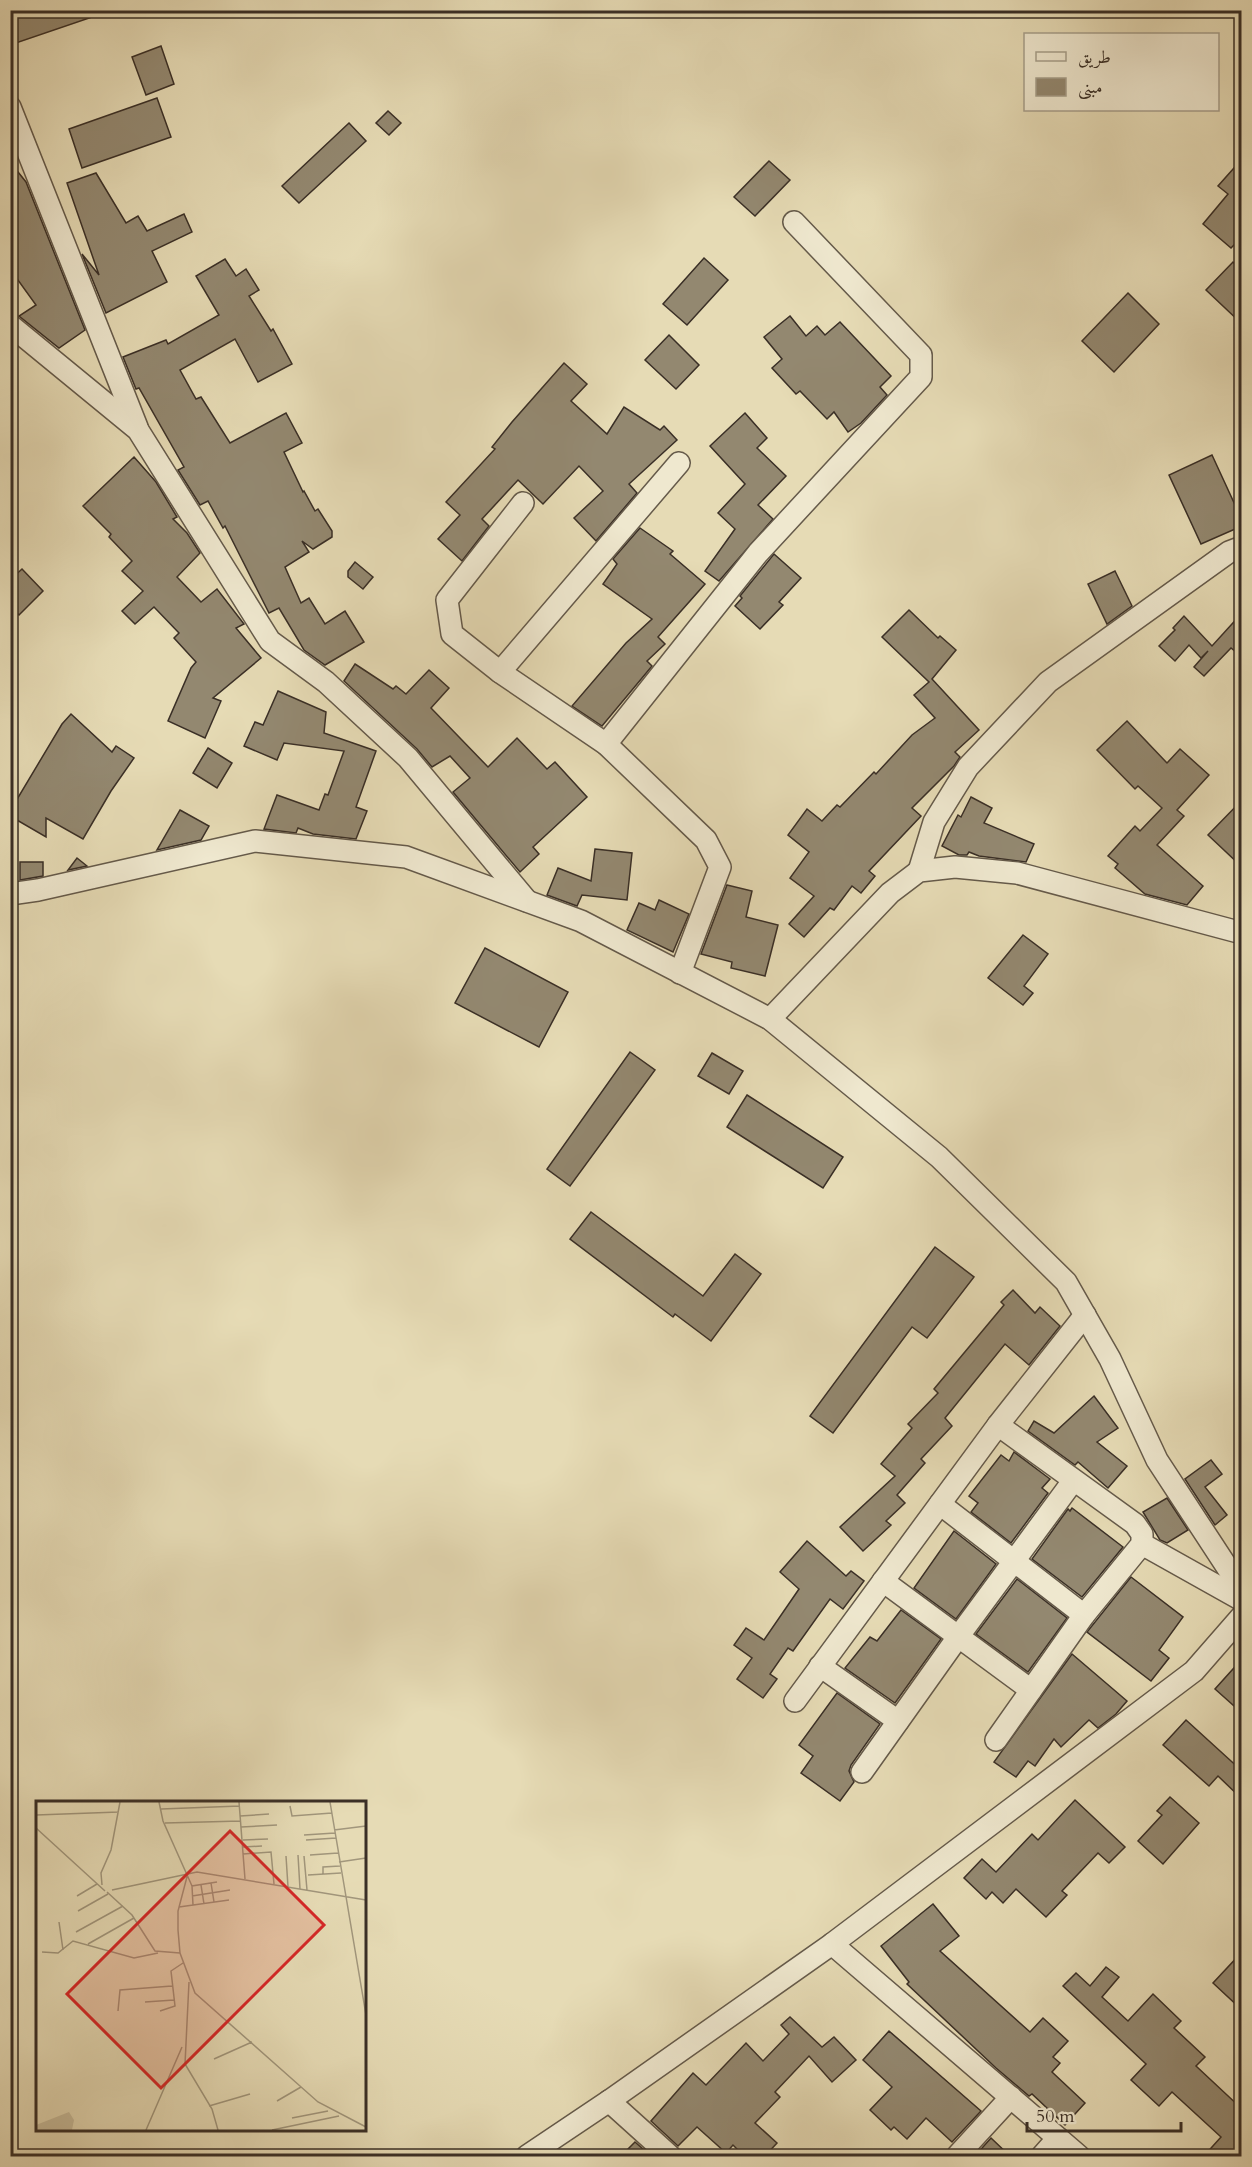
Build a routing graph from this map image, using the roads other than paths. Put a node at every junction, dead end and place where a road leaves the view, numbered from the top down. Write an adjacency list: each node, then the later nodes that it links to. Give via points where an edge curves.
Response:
1 (10, 107): 4 (street)
2 (794, 222): 9 (street, via 921,355 921,377 758,553)
3 (10, 325): 4 (street)
4 (138, 430): 12 (street, via 270,641 326,682 408,758)
5 (679, 464): 8 (street)
6 (523, 503): 8 (street, via 447,600 452,634)
7 (1242, 547): 10 (street, via 1229,552 1048,682 968,767 934,822)
8 (500, 672): 9 (street)
9 (606, 744): 14 (street, via 706,840 720,867)
10 (918, 871): 13 (street, via 956,867 1017,873); 15 (street, via 890,893)
11 (10, 894): 12 (street, via 255,841 406,857)
12 (527, 901): 14 (street, via 581,921)
13 (1242, 933)
14 (680, 972): 15 (street)
15 (770, 1019): 16 (street, via 939,1157 1066,1282)
16 (1086, 1315): 17 (street); 23 (street, via 1157,1460)
17 (998, 1425): 18 (street); 19 (street)
18 (1073, 1481): 20 (street, via 1135,1524 1142,1534); 21 (street)
19 (940, 1504): 21 (street); 22 (street)
20 (1142, 1544): 24 (street); 25 (street)
21 (1013, 1561): 25 (street); 27 (street)
22 (883, 1581): 27 (street); 28 (street)
23 (1242, 1590)
24 (1242, 1600)
25 (1084, 1615): 29 (street)
26 (1242, 1616): 34 (street, via 1194,1671)
27 (958, 1637): 29 (street); 31 (street)
28 (820, 1666): 30 (street); 31 (street)
29 (1031, 1690): 32 (street)
30 (795, 1701)
31 (898, 1720): 33 (street)
32 (996, 1740)
33 (862, 1772)
34 (832, 1944): 35 (street); 36 (street)
35 (1011, 2097): 37 (street); 40 (street)
36 (609, 2101): 38 (street); 39 (street)
37 (1058, 2138): 41 (street); 42 (street)
38 (527, 2157)
39 (670, 2157)
40 (957, 2157)
41 (1042, 2157)
42 (1079, 2157)

